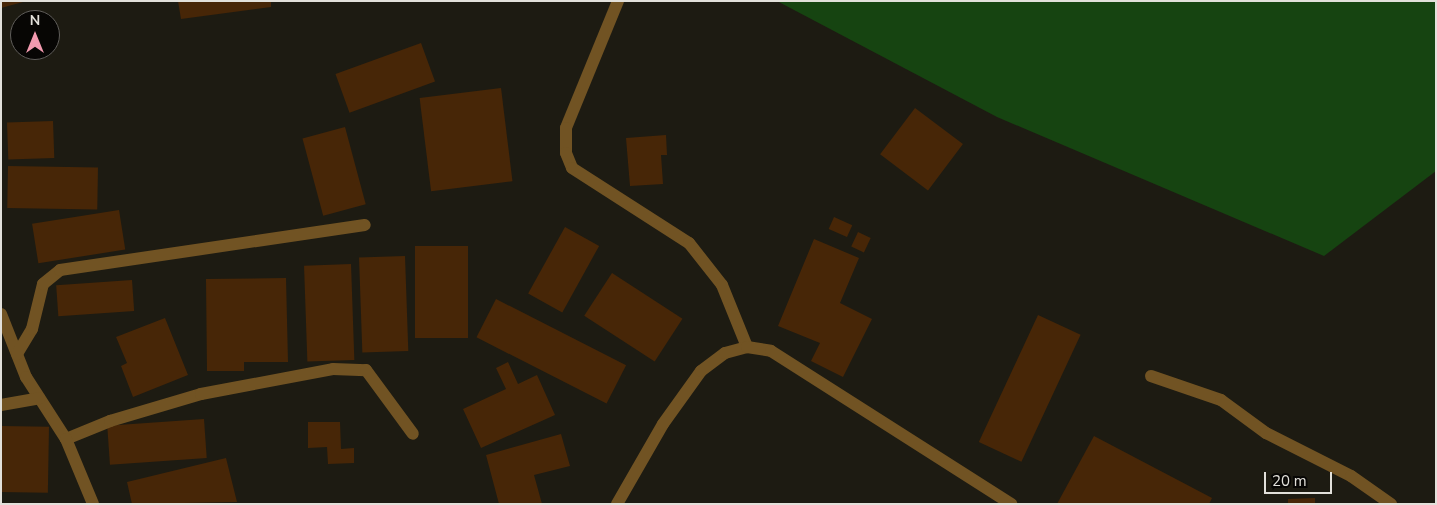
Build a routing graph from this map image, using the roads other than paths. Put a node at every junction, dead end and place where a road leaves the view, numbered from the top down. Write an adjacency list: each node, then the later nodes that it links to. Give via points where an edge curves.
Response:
1 (618, 1): 4 (street, via 566,128 566,153 572,168 689,243 722,285)
2 (365, 225): 5 (street, via 60,270 44,284 32,329)
3 (1, 314): 5 (street)
4 (747, 347): 12 (street, via 725,353 701,371 663,424); 13 (street, via 771,351)
5 (17, 354): 7 (street)
6 (1151, 376): 14 (street, via 1221,400 1266,433 1351,476)
7 (39, 398): 8 (street); 10 (street)
8 (1, 405)
9 (413, 434): 10 (street, via 366,370 334,369 201,394 110,421)
10 (66, 438): 11 (street)
11 (93, 504)
12 (617, 504)
13 (1011, 504)
14 (1391, 504)

